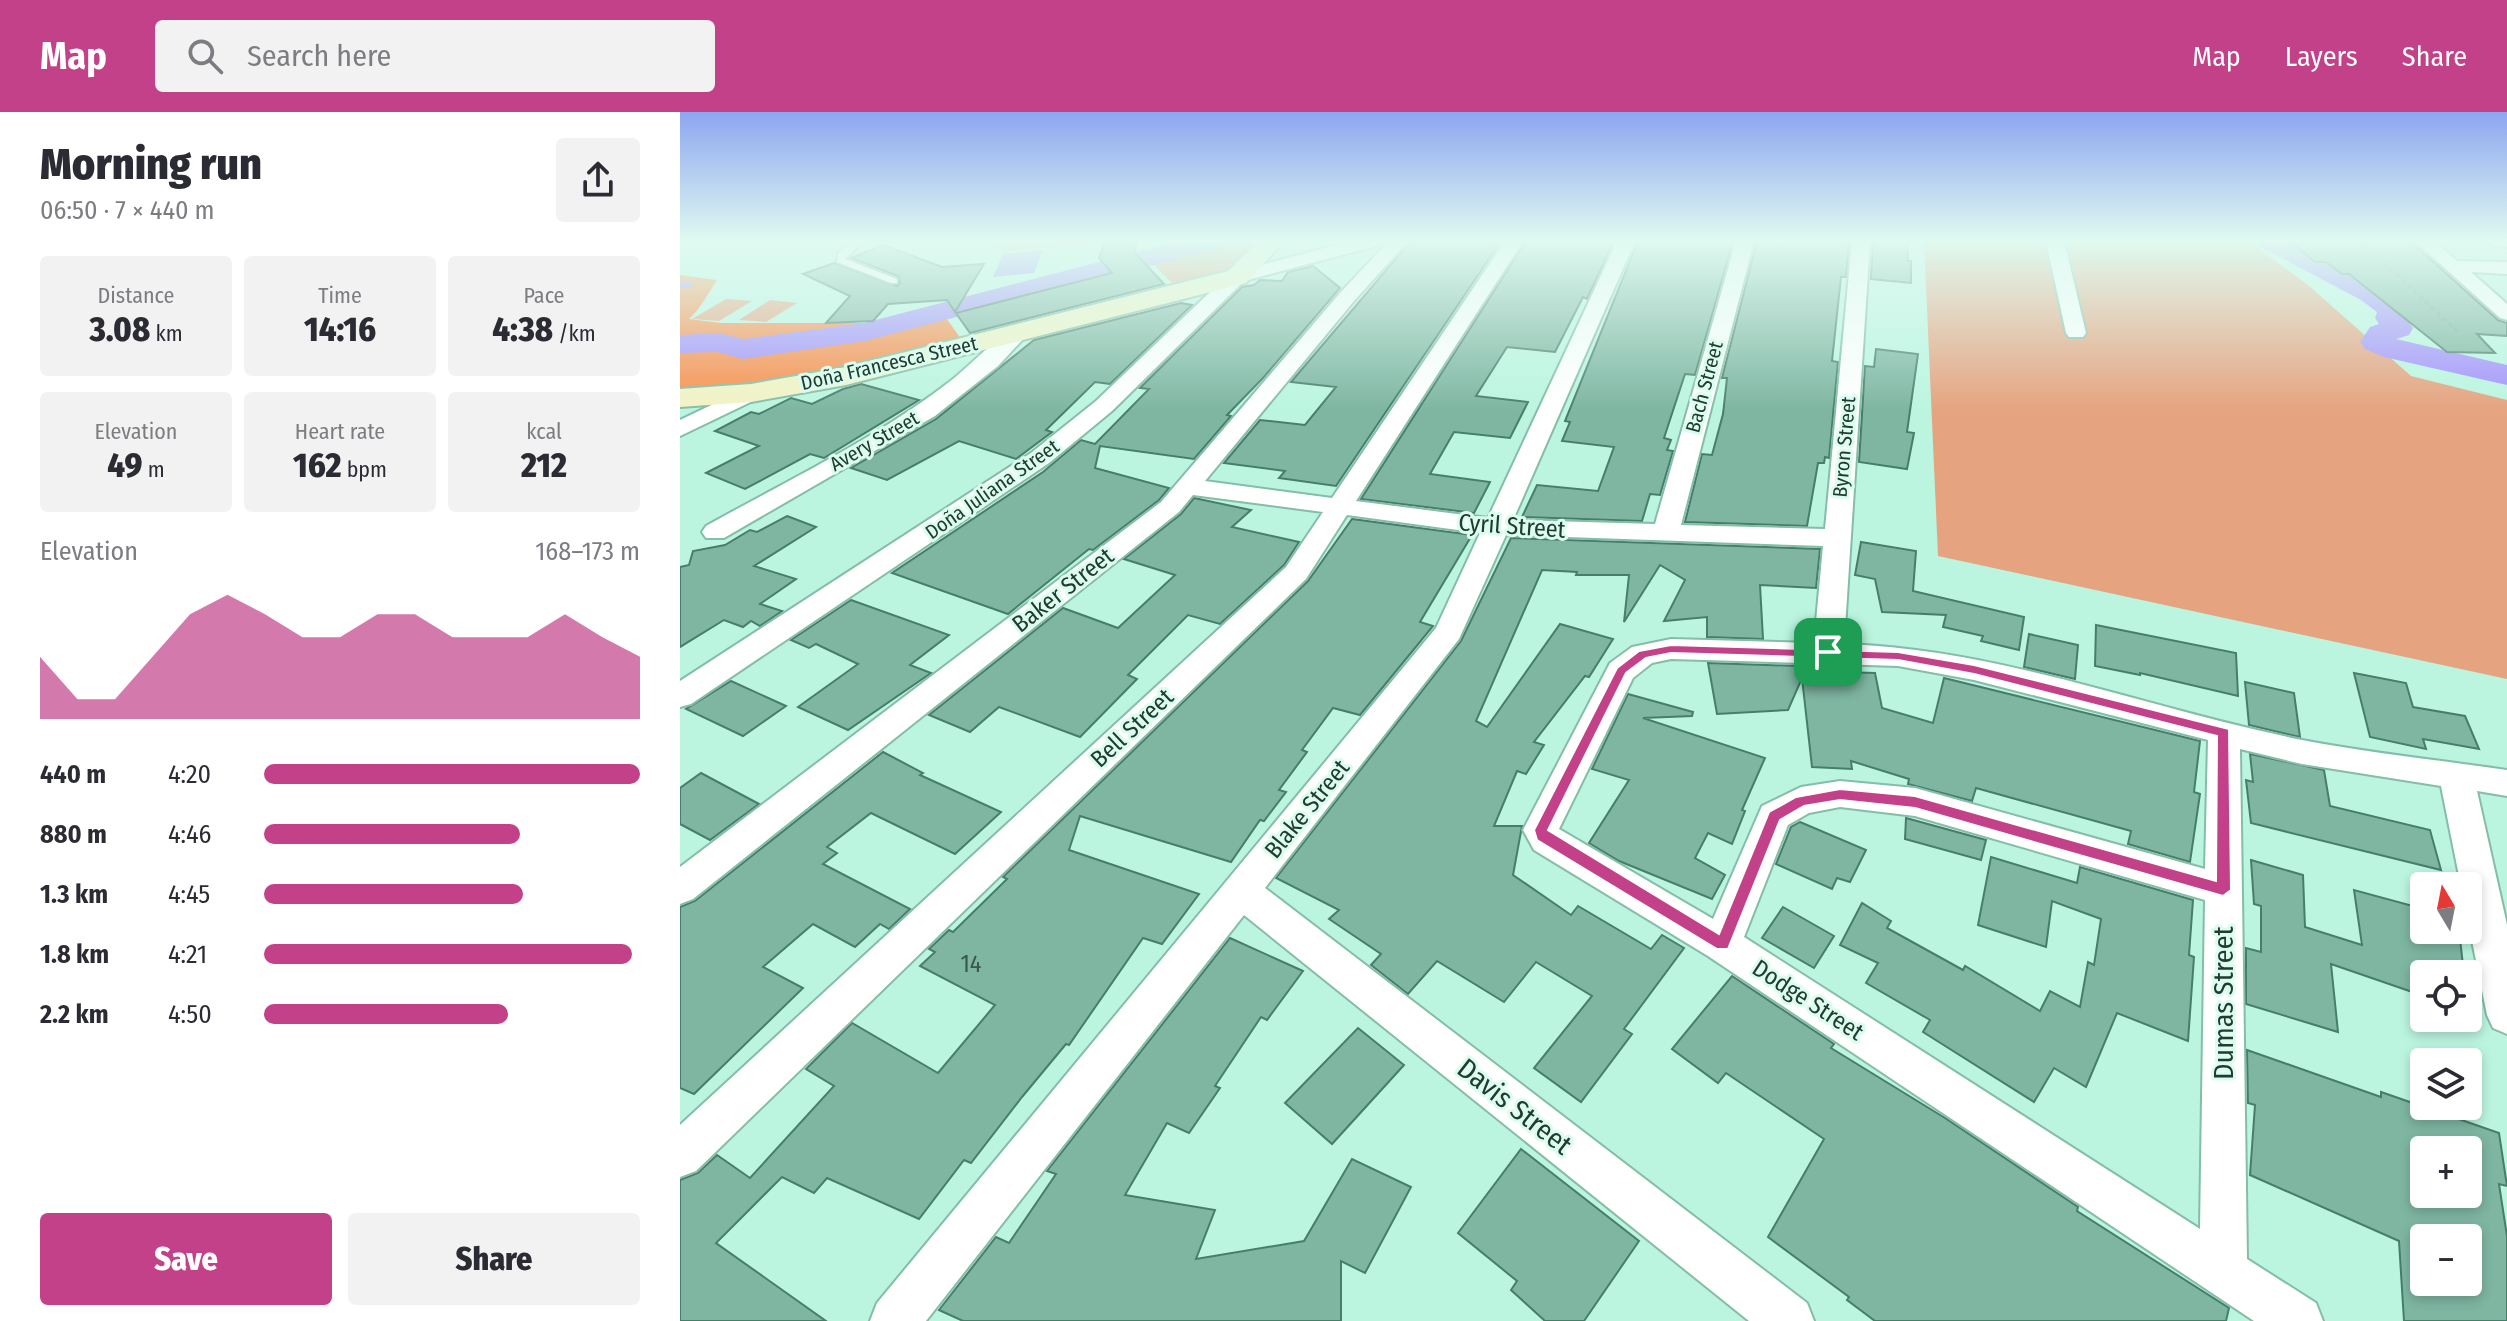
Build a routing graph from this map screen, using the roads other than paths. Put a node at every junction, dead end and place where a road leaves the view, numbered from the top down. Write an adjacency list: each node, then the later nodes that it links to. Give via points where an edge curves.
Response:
1 (1156, 297): 11 (street, Doña Francesca Street)
2 (1216, 297): 23 (street, Doña Juliana Street, via 1104,406 1040,458)
3 (1347, 297): 16 (street, Baker Street)
4 (1477, 297): 17 (street, Bell Street)
5 (1600, 297): 18 (street, Blake Street)
6 (1730, 297): 20 (street, Bach Street)
7 (1856, 297): 21 (street, Byron Street)
8 (2068, 297): 12 (street)
9 (2488, 297): 10 (street)
10 (2507, 314)
11 (1019, 332): 13 (street, Doña Francesca Street, via 846,376); 19 (street, Avery Street, via 927,411)
12 (2076, 333)
13 (751, 393): 14 (street, Doña Francesca Street); 15 (street)
14 (680, 398)
15 (680, 429)
16 (1189, 487): 17 (street, Cyril Street); 27 (street, Baker Street)
17 (1341, 507): 18 (street, Cyril Street); 32 (street, Bell Street, via 1296,573)
18 (1495, 527): 20 (street, Cyril Street); 29 (street, Blake Street, via 1449,632)
19 (715, 532)
20 (1665, 534): 21 (street, Cyril Street)
21 (1837, 538): 22 (street, Byron Street)
22 (1828, 652): 24 (street, Dodge Street, via 1898,656 1974,669); 30 (street, Dodge Street, via 1671,649 1630,661 1541,830 1547,840)
23 (680, 696)
24 (2224, 733): 25 (street, Dodge Street, via 2302,752); 28 (street, Dumas Street)
25 (2456, 775): 26 (street, Dodge Street); 31 (street)
26 (2507, 783)
27 (680, 888)
28 (2223, 890): 30 (street, via 1915,802 1840,794 1801,801 1774,816); 33 (street, Dumas Street)
29 (1241, 891): 34 (street, Blake Street); 35 (street, Davis Street)
30 (1722, 944): 33 (street, Dodge Street)
31 (2507, 1015)
32 (680, 1155)
33 (2223, 1273): 36 (street, Dodge Street)
34 (895, 1321)
35 (1789, 1321)
36 (2298, 1321)

